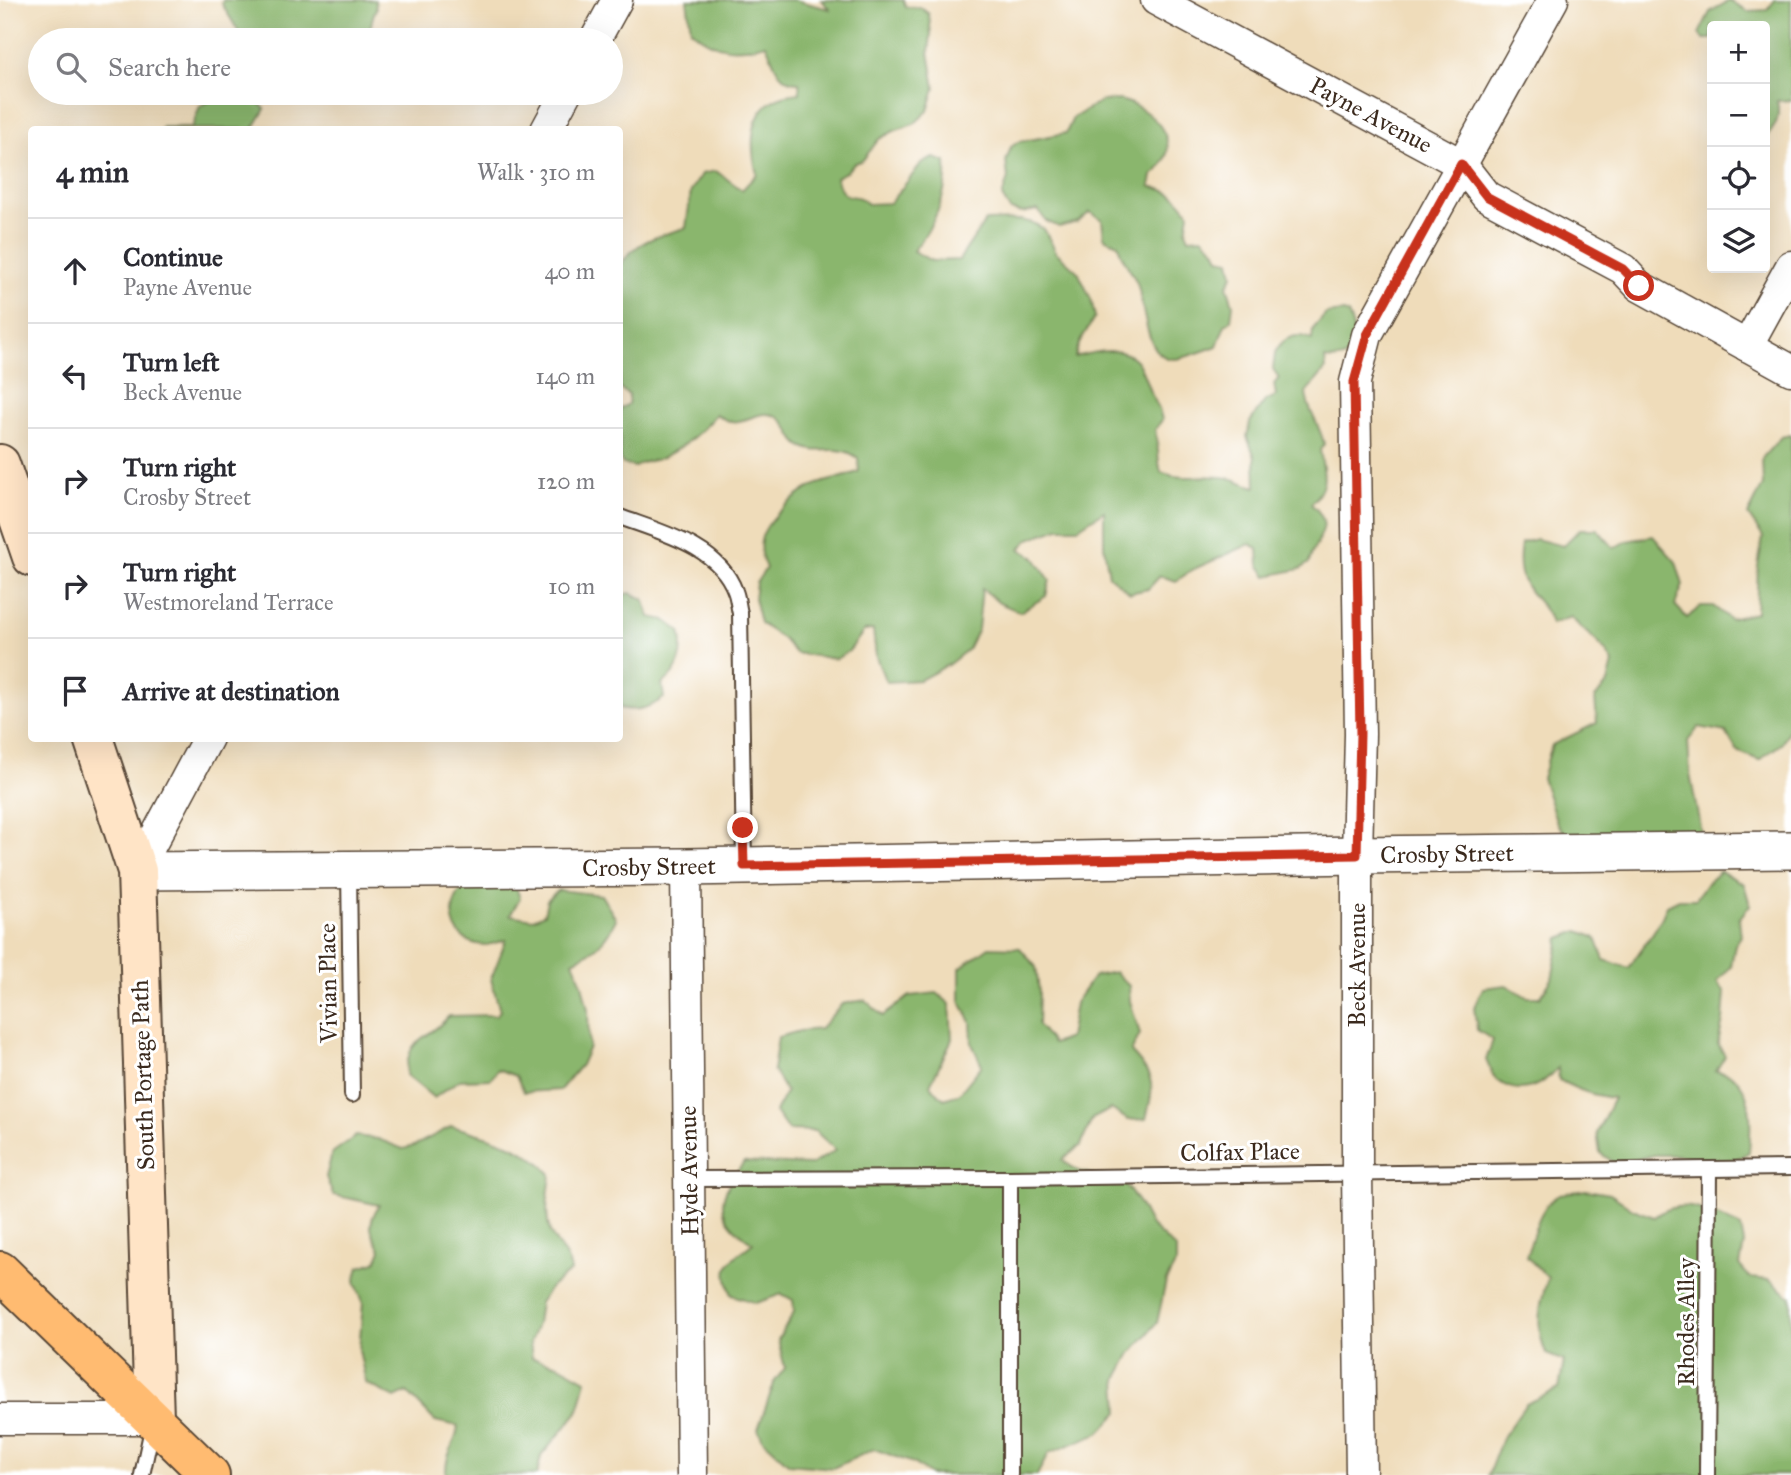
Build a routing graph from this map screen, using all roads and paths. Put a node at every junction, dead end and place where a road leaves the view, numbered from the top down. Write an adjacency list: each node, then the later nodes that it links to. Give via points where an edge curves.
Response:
1 (617, 0): 4 (street)
2 (1156, 0): 7 (street, Payne Avenue)
3 (1553, 0): 7 (street, Beck Avenue)
4 (602, 28)
5 (560, 105): 6 (street)
6 (548, 126)
7 (1461, 164): 9 (street, Payne Avenue, via 1486,196 1623,269 1639,286); 17 (street, Beck Avenue, via 1367,335 1354,382 1360,734)
8 (1791, 266): 9 (street)
9 (1747, 346): 10 (street, Payne Avenue)
10 (1791, 370)
11 (0, 464): 13 (main road)
12 (623, 518): 18 (lane, via 689,544 717,564 735,590 740,613)
13 (28, 545)
14 (94, 742): 20 (main road, South Portage Path)
15 (206, 742): 20 (street)
16 (1791, 850): 17 (street, Crosby Street)
17 (1357, 855): 18 (street, Crosby Street); 25 (street, Beck Avenue)
18 (744, 866): 19 (street, Crosby Street)
19 (686, 867): 21 (street, Crosby Street); 27 (street, Hyde Avenue)
20 (137, 871): 21 (street, Crosby Street); 30 (main road, South Portage Path)
21 (349, 871): 22 (lane, Vivian Place)
22 (352, 1095)
23 (1791, 1168): 24 (lane, Colfax Place)
24 (1709, 1170): 25 (lane, Colfax Place); 36 (lane, Rhodes Alley)
25 (1357, 1173): 26 (lane, Colfax Place); 35 (street, Beck Avenue)
26 (1010, 1178): 27 (lane, Colfax Place); 34 (lane)
27 (689, 1179): 33 (street, Hyde Avenue)
28 (0, 1271): 30 (main road)
29 (0, 1419): 30 (street)
30 (154, 1419): 31 (lane); 32 (main road)
31 (142, 1475)
32 (210, 1475)
33 (692, 1475)
34 (1010, 1475)
35 (1361, 1475)
36 (1707, 1475)

